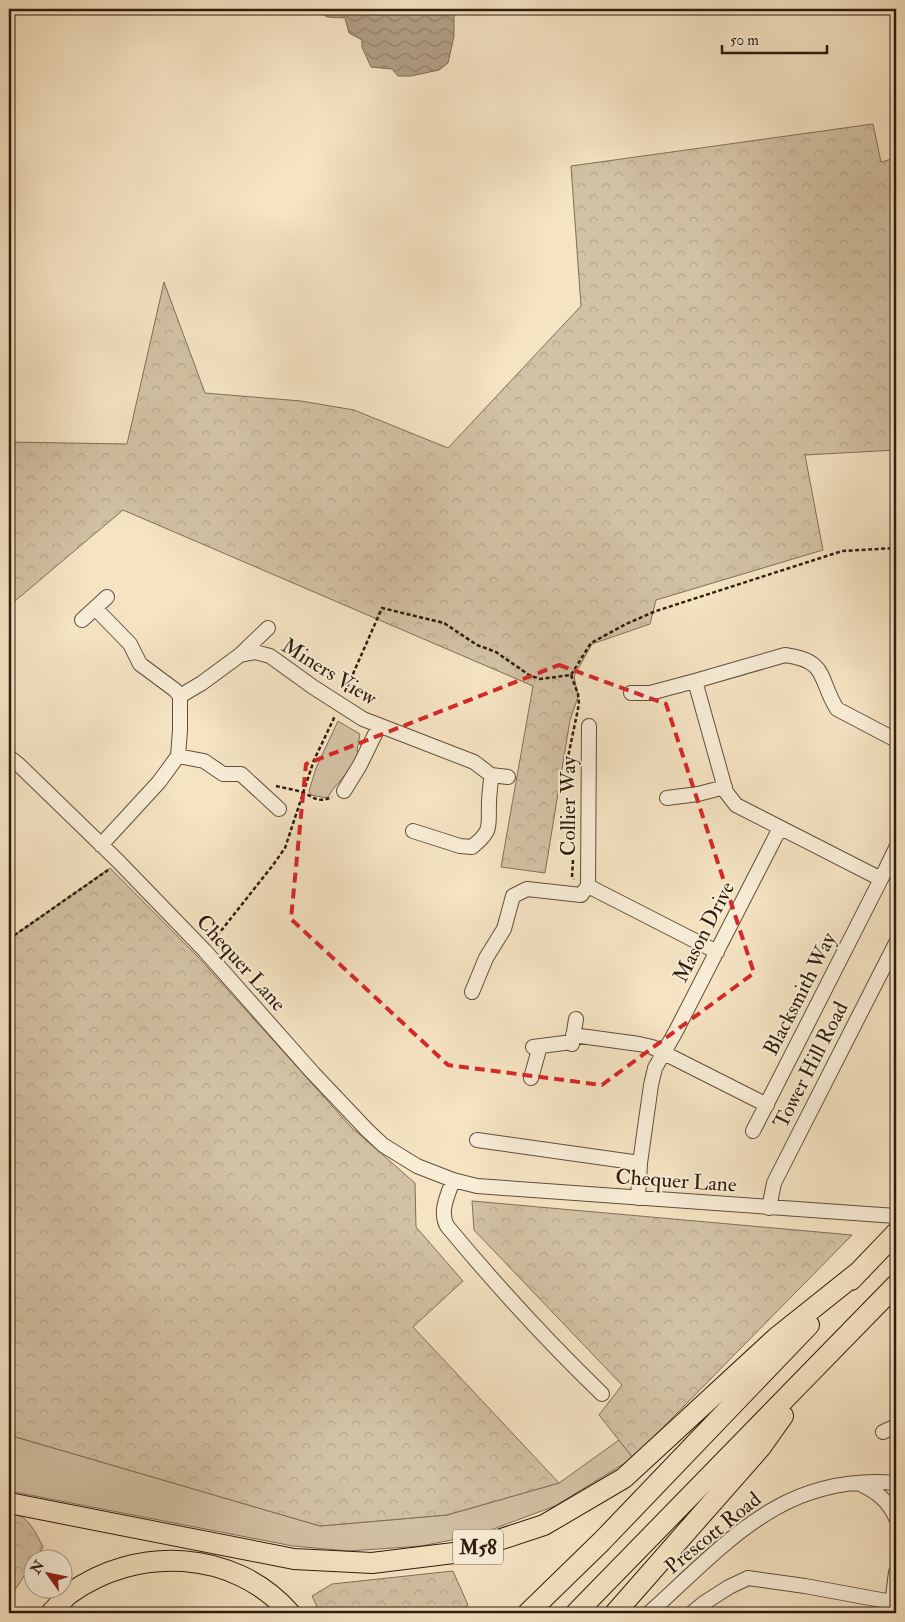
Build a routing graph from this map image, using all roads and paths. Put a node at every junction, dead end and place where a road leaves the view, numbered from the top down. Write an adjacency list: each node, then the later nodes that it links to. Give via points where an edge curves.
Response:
1 (896, 548): 10 (path, via 842,551 656,611 590,643 571,675 540,679 444,623 382,608)
2 (106, 597): 3 (street)
3 (95, 608): 4 (street); 9 (street, via 130,644 140,664)
4 (82, 620)
5 (268, 628): 6 (street)
6 (240, 655): 9 (street); 10 (street, Miners View, via 255,652 270,656)
7 (695, 681): 8 (street, via 650,693); 13 (street, via 785,655 797,656 820,670 837,709); 19 (street)
8 (631, 693)
9 (180, 696): 14 (street)
10 (340, 705): 11 (street, Miners View); 20 (path)
11 (379, 726): 17 (street, Miners View, via 474,762); 21 (street, Miners View)
12 (588, 726): 30 (street, Collier Way)
13 (896, 740)
14 (178, 756): 16 (street, via 204,761 223,774); 26 (street, via 159,782)
15 (9, 757): 26 (street, Chequer Lane)
16 (244, 775): 20 (path); 23 (street)
17 (491, 775): 18 (street); 25 (street, via 490,827 472,847)
18 (508, 777)
19 (725, 787): 22 (street); 24 (street, via 736,805)
20 (303, 792): 21 (path, via 317,800); 33 (path, via 284,848)
21 (344, 792)
22 (667, 798)
23 (279, 809)
24 (780, 828): 29 (street); 34 (street, Mason Drive)
25 (413, 830)
26 (101, 845): 28 (street, Chequer Lane)
27 (896, 848): 29 (street)
28 (118, 861): 31 (path); 33 (street, Chequer Lane)
29 (881, 879): 40 (street, Blacksmith Way)
30 (588, 886): 34 (street, Collier Way); 35 (street, Collier Way, via 581,895 527,889 513,896 504,929 486,958)
31 (9, 939)
32 (896, 943): 46 (street, Tower Hill Road, via 778,1175)
33 (205, 951): 44 (street, Chequer Lane, via 313,1073 383,1145 417,1166)
34 (716, 952): 38 (street, Mason Drive)
35 (472, 992)
36 (576, 1019): 37 (street)
37 (572, 1042): 38 (street, via 639,1044); 39 (street, via 537,1047)
38 (664, 1053): 40 (street); 43 (street, Mason Drive, via 655,1068 651,1085)
39 (530, 1078)
40 (767, 1105): 41 (street, Blacksmith Way)
41 (753, 1131)
42 (477, 1140): 43 (street)
43 (640, 1163): 45 (street, Mason Drive)
44 (453, 1180): 45 (street, Chequer Lane, via 477,1186); 52 (street, via 445,1203 447,1226 528,1319)
45 (638, 1198): 46 (street, Chequer Lane)
46 (769, 1208): 47 (street, Chequer Lane)
47 (896, 1216)
48 (896, 1233): 49 (highway, M58)
49 (860, 1270): 57 (highway, M58, via 777,1337 624,1478 544,1525 462,1552 372,1563 294,1559); 63 (highway, M58, via 602,1541)
50 (896, 1285): 51 (highway)
51 (814, 1371): 64 (highway); 65 (highway, via 761,1447)
52 (602, 1394)
53 (896, 1426): 54 (street)
54 (883, 1432)
55 (856, 1482): 56 (street, Prescott Road); 58 (street, via 886,1500); 66 (street, Prescott Road, via 809,1492 766,1512 727,1542)
56 (896, 1483)
57 (9, 1503)
58 (896, 1518)
59 (896, 1572): 60 (street)
60 (891, 1608): 67 (street, via 805,1586 748,1578)
61 (51, 1613): 62 (highway, via 69,1595 105,1574 144,1562 186,1560 232,1572 266,1590)
62 (290, 1613)
63 (528, 1613)
64 (576, 1613)
65 (615, 1613)
66 (649, 1613)
67 (692, 1613)

